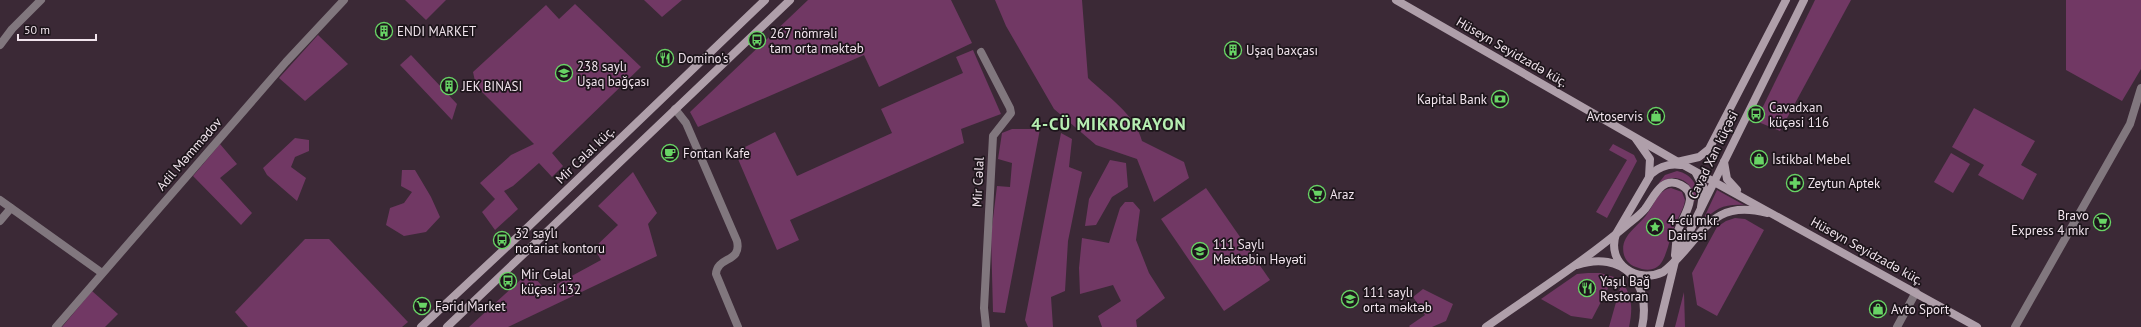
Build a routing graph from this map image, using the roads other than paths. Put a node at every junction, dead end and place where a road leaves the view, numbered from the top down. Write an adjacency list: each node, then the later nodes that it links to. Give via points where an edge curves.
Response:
1 (41, 0): 8 (street)
2 (344, 0): 29 (street, Adil Məmmədov, via 286,62)
3 (765, 0): 32 (street, Mir Cəlal küç.)
4 (790, 0): 11 (street)
5 (1396, 0): 12 (street, Hüseyn Seyidzadə küç.)
6 (1786, 0): 14 (street, Cavad Xan küçəsi, via 1709,149 1699,157)
7 (1804, 0): 13 (street, Cavad Xan küçəsi)
8 (0, 45)
9 (981, 52): 35 (street, Mir Cəlal, via 1011,113 993,136 984,308)
10 (2141, 88): 41 (street, via 2130,124)
11 (675, 109): 33 (street); 34 (street, via 686,123 736,241 737,250 734,256 720,264 716,274)
12 (1633, 136): 14 (street, Hüseyn Seyidzadə küç.); 17 (street, via 1650,159)
13 (1724, 160): 18 (street, Cavad Xan küçəsi); 19 (street, via 1727,179)
14 (1678, 162): 15 (street, Cavad Xan küçəsi); 16 (street, Hüseyn Seyidzadə küç.)
15 (1660, 167): 16 (street, via 1675,164); 17 (street)
16 (1688, 167): 18 (street, Hüseyn Seyidzadə küç.); 21 (street, via 1697,174 1703,184)
17 (1649, 178): 25 (street)
18 (1714, 181): 19 (street, Hüseyn Seyidzadə küç.); 21 (street, Cavad Xan küçəsi)
19 (1745, 197): 23 (street, Hüseyn Seyidzadə küç.)
20 (0, 200): 22 (street)
21 (1701, 207): 26 (street, Cavad Xan küçəsi)
22 (11, 208): 24 (street); 29 (street)
23 (1783, 218): 26 (street, via 1747,209 1728,210 1713,220); 30 (street, Hüseyn Seyidzadə küç.)
24 (0, 221)
25 (1616, 234): 26 (street, via 1645,210 1658,188 1673,183 1681,185 1688,193 1690,204 1678,232); 27 (street); 28 (street, via 1615,254)
26 (1675, 261): 28 (street, via 1663,272 1651,276); 38 (street, Cavad Xan küçəsi)
27 (1570, 268): 28 (street, via 1598,261 1613,264); 36 (street)
28 (1627, 272): 37 (street, via 1643,292)
29 (102, 273): 31 (street, Adil Məmmədov)
30 (1916, 292): 39 (street); 40 (street, Hüseyn Seyidzadə küç.)
31 (56, 327)
32 (422, 327)
33 (447, 327)
34 (738, 327)
35 (986, 327)
36 (1486, 327)
37 (1642, 327)
38 (1660, 327)
39 (1897, 327)
40 (1977, 327)
41 (2015, 327)

